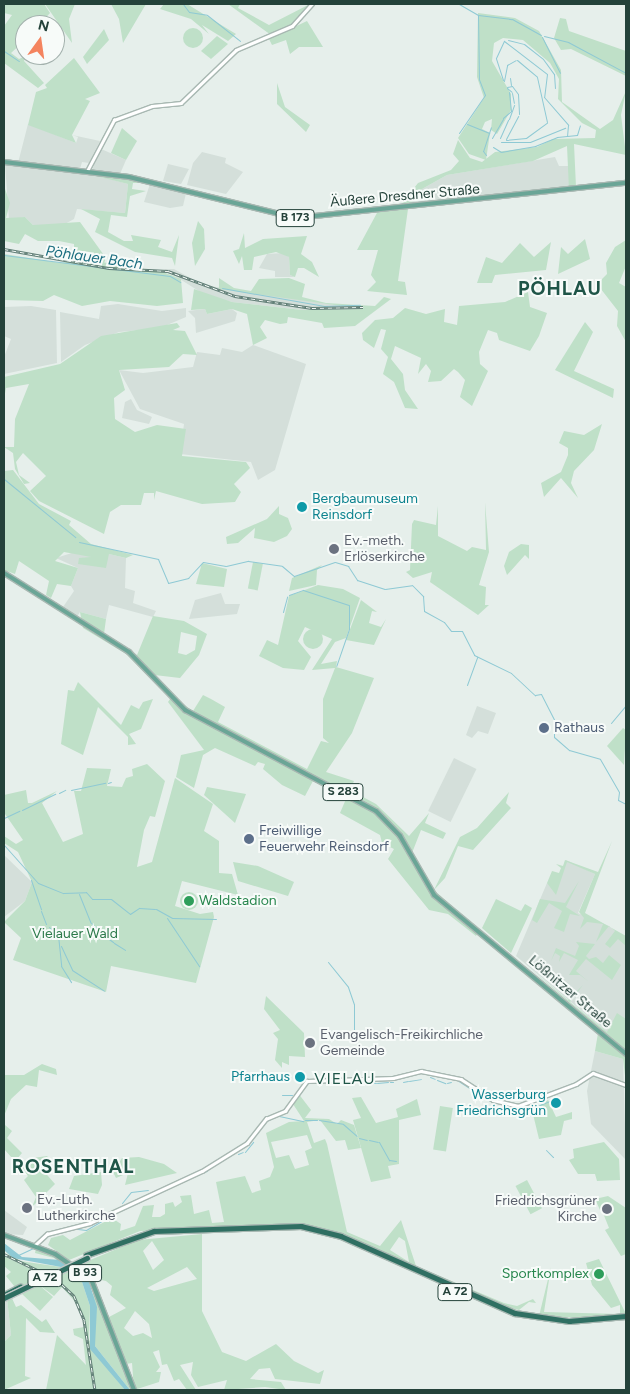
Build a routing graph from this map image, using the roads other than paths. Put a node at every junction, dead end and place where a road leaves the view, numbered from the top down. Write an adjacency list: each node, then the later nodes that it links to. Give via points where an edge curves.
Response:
1 (312, 4): 3 (main road, via 299,22 231,53 181,103 152,106 114,120)
2 (4, 161): 3 (main road, Äußere Dresdner Straße / B 173)
3 (87, 172): 4 (main road, Äußere Dresdner Straße / B 173, via 188,189 292,218)
4 (626, 184)
5 (4, 573): 6 (main road, Lößnitzer Straße / S 283, via 120,647 148,671 169,696 208,722 376,811 400,836 432,893)
6 (626, 1054)
7 (626, 1086): 9 (main road, via 589,1073 576,1084 518,1106 493,1100 461,1079 421,1071 396,1078 307,1081 285,1111 266,1119 247,1142 202,1171 90,1223 47,1234)
8 (4, 1235): 9 (main road, B 93)
9 (34, 1246): 12 (main road, B 93, via 55,1254 93,1281)
10 (4, 1297): 11 (highway, A 72, bridge, via 86,1256 146,1235 224,1228 307,1229 377,1254 483,1302 541,1320)
11 (624, 1318)
12 (134, 1390)

